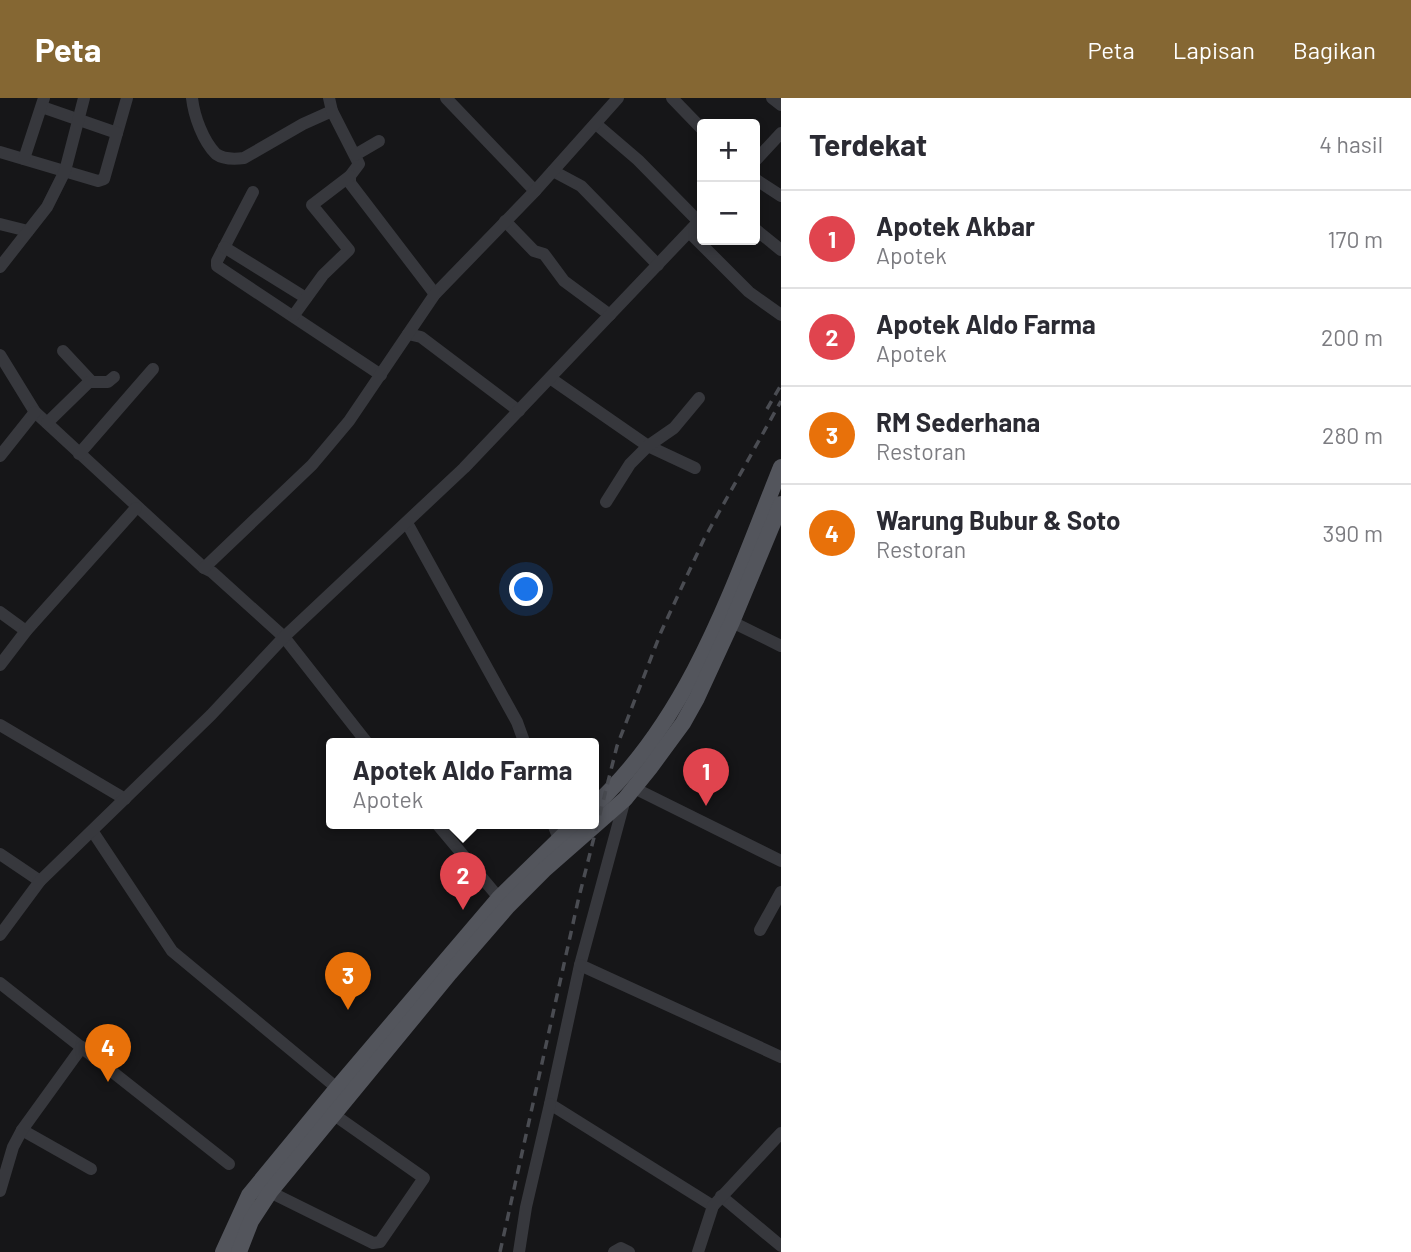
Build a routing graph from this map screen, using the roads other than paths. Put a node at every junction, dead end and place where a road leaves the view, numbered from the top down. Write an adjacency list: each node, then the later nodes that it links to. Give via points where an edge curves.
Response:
1 (84, 98): 11 (street)
2 (127, 98): 14 (street)
3 (192, 98): 9 (street, via 200,129 223,157 244,158)
4 (447, 98): 25 (street)
5 (672, 98): 13 (street)
6 (772, 98): 10 (street)
7 (613, 100): 12 (street)
8 (43, 102): 11 (street); 20 (street)
9 (330, 105): 18 (street)
10 (781, 105)
11 (80, 119): 14 (street); 21 (street)
12 (596, 124): 22 (street); 30 (street, via 638,160)
13 (697, 124)
14 (117, 133): 21 (street, via 104,179)
15 (781, 133): 19 (street)
16 (379, 141): 18 (street)
17 (0, 152): 20 (street)
18 (355, 155): 23 (street, via 358,166)
19 (760, 156)
20 (24, 159): 21 (street)
21 (65, 171): 31 (street, via 47,207)
22 (553, 171): 25 (street); 36 (street, via 581,187)
23 (350, 176): 38 (street, via 350,183); 39 (street, via 313,204 349,250)
24 (760, 182): 27 (street)
25 (535, 191): 28 (street)
26 (253, 192): 34 (street)
27 (781, 196)
28 (505, 221): 38 (street); 41 (street, via 534,251 544,254 564,281)
29 (0, 224): 31 (street)
30 (697, 224): 36 (street)
31 (28, 231): 37 (street)
32 (760, 233): 35 (street)
33 (713, 245): 42 (street, via 755,298)
34 (224, 247): 39 (street); 40 (street, via 219,267)
35 (781, 250)
36 (658, 265): 41 (street)
37 (0, 267)
38 (435, 294): 43 (street)
39 (306, 298): 40 (street)
40 (293, 315): 48 (street)
41 (610, 315): 50 (street)
42 (781, 315)
43 (408, 334): 48 (street); 54 (street, via 421,337)
44 (63, 351): 51 (street)
45 (0, 355): 47 (street)
46 (153, 369): 58 (street)
47 (10, 372): 52 (street); 55 (street)
48 (381, 375): 66 (street, via 312,465)
49 (114, 377): 51 (street, via 104,383)
50 (550, 379): 54 (street); 57 (street)
51 (91, 381): 56 (street)
52 (0, 383)
53 (699, 398): 57 (street, via 674,428)
54 (519, 411): 65 (street)
55 (35, 412): 56 (street); 59 (street)
56 (47, 423): 58 (street)
57 (648, 446): 61 (street); 62 (street, via 630,464)
58 (79, 454): 64 (street)
59 (0, 456)
60 (781, 467): 68 (main road)
61 (695, 468)
62 (606, 502)
63 (781, 503): 68 (main road)
64 (136, 508): 66 (street); 69 (street)
65 (407, 523): 70 (street); 75 (street)
66 (204, 568): 70 (street)
67 (0, 612): 69 (street)
68 (726, 619): 71 (street); 76 (main road, via 688,714); 78 (main road, via 654,740)
69 (26, 631): 72 (street)
70 (284, 637): 74 (street); 77 (street)
71 (781, 646)
72 (0, 665)
73 (0, 725): 77 (street)
74 (363, 738)
75 (523, 738)
76 (629, 794): 79 (main road); 85 (street); 91 (street)
77 (125, 799): 82 (street)
78 (599, 801)
79 (599, 821)
80 (441, 829): 88 (street)
81 (590, 829): 97 (main road, via 508,906)
82 (93, 832): 86 (street); 95 (street, via 172,951)
83 (556, 832): 88 (main road)
84 (0, 853): 86 (street)
85 (781, 861)
86 (40, 881): 90 (street)
87 (781, 892): 89 (street)
88 (499, 898): 95 (main road)
89 (760, 930)
90 (0, 935)
91 (580, 965): 94 (street); 96 (street)
92 (0, 983): 93 (street)
93 (82, 1047): 98 (street); 100 (street)
94 (781, 1058)
95 (337, 1088): 106 (main road, via 249,1195)
96 (550, 1104): 104 (street); 108 (street)
97 (333, 1114): 103 (main road); 103 (street, via 424,1178 380,1242 373,1243)
98 (22, 1130): 101 (street); 102 (street)
99 (781, 1133): 104 (street)
100 (229, 1164)
101 (91, 1169)
102 (0, 1191)
103 (270, 1192): 107 (main road, via 251,1221)
104 (717, 1201): 105 (street); 111 (street)
105 (781, 1246)
106 (223, 1252)
107 (239, 1252)
108 (519, 1252)
109 (614, 1252): 110 (street, via 621,1248)
110 (629, 1252)
111 (698, 1252)

